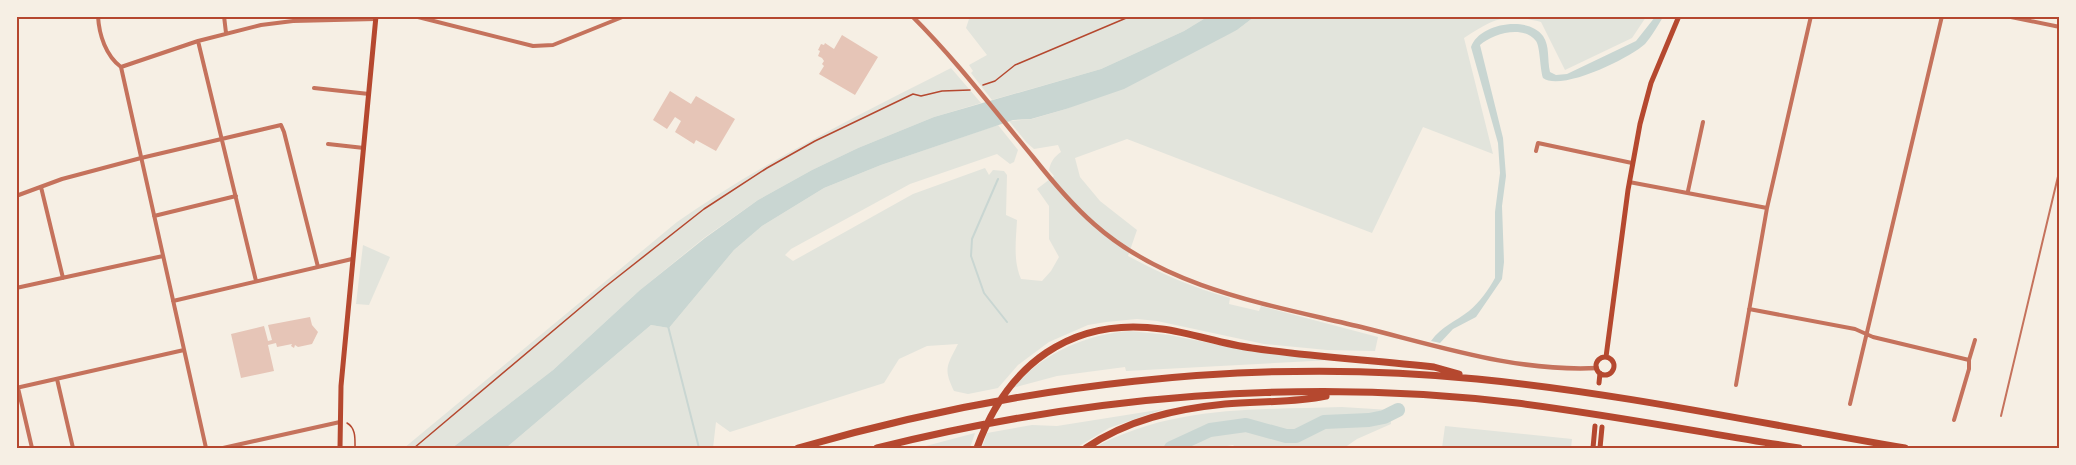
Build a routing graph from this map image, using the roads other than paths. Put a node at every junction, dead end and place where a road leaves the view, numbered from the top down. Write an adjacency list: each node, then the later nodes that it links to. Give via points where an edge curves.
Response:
1 (98, 16): 15 (street, via 105,46)
2 (224, 16): 13 (street)
3 (414, 16): 4 (street, via 543,47)
4 (625, 16)
5 (912, 16): 46 (street, via 940,44 1073,206 1119,246 1162,269 1225,294 1443,349)
6 (1678, 16): 24 (main road, via 1651,83)
7 (1811, 16): 31 (street)
8 (1942, 16): 41 (street)
9 (2006, 16): 12 (street)
10 (376, 18): 11 (street); 17 (main road)
11 (323, 19): 13 (street)
12 (2060, 27)
13 (226, 33): 14 (street)
14 (198, 41): 15 (street); 19 (street)
15 (121, 68): 23 (street)
16 (314, 88): 17 (street)
17 (369, 94): 21 (main road)
18 (1702, 122): 28 (street)
19 (223, 139): 23 (street); 30 (street); 35 (street, via 281,125)
20 (328, 144): 21 (street)
21 (364, 148): 34 (main road)
22 (1536, 152): 24 (street, via 1538,143)
23 (141, 158): 27 (street); 32 (street)
24 (1632, 163): 26 (main road)
25 (2060, 168): 56 (lane)
26 (1629, 182): 28 (street); 44 (main road)
27 (41, 187): 29 (street); 36 (street)
28 (1688, 191): 31 (street)
29 (16, 196)
30 (236, 196): 32 (street); 37 (street)
31 (1767, 207): 40 (street)
32 (154, 216): 33 (street)
33 (163, 256): 36 (street); 39 (street)
34 (352, 260): 35 (street); 58 (main road)
35 (318, 267): 37 (street)
36 (63, 278): 38 (street)
37 (256, 281): 39 (street)
38 (16, 288)
39 (173, 301): 43 (street)
40 (1749, 309): 41 (street, via 1855,329); 52 (street)
41 (1866, 335): 45 (street); 55 (street)
42 (1975, 340): 45 (street)
43 (184, 350): 49 (street); 63 (street)
44 (1606, 357): 46 (main road, via 1598,360); 47 (main road, via 1614,364 1614,370)
45 (1969, 360): 57 (street)
46 (1598, 371): 47 (main road); 50 (main road)
47 (1608, 374): 51 (main road)
48 (1474, 378): 66 (highway, via 1306,372 1130,382 935,413); 68 (highway, via 1434,367 1252,348 1162,329 1100,330 1056,346 1026,368 993,409); 73 (highway, via 1616,398)
49 (57, 379): 53 (street); 62 (street)
50 (1599, 383)
51 (1606, 384)
52 (1736, 385)
53 (17, 388): 61 (street)
54 (1344, 392): 67 (highway, via 1231,394 1078,408); 69 (highway, via 1301,401 1225,404 1167,413 1118,429); 72 (highway, via 1496,401)
55 (1850, 404)
56 (2001, 416)
57 (1954, 420)
58 (340, 422): 64 (street); 65 (main road)
59 (1595, 426): 70 (main road)
60 (1602, 427): 71 (main road)
61 (32, 448)
62 (73, 448)
63 (207, 448)
64 (224, 448)
65 (340, 448)
66 (798, 448)
67 (877, 448)
68 (976, 448)
69 (1086, 448)
70 (1593, 448)
71 (1600, 448)
72 (1799, 448)
73 (1905, 448)

